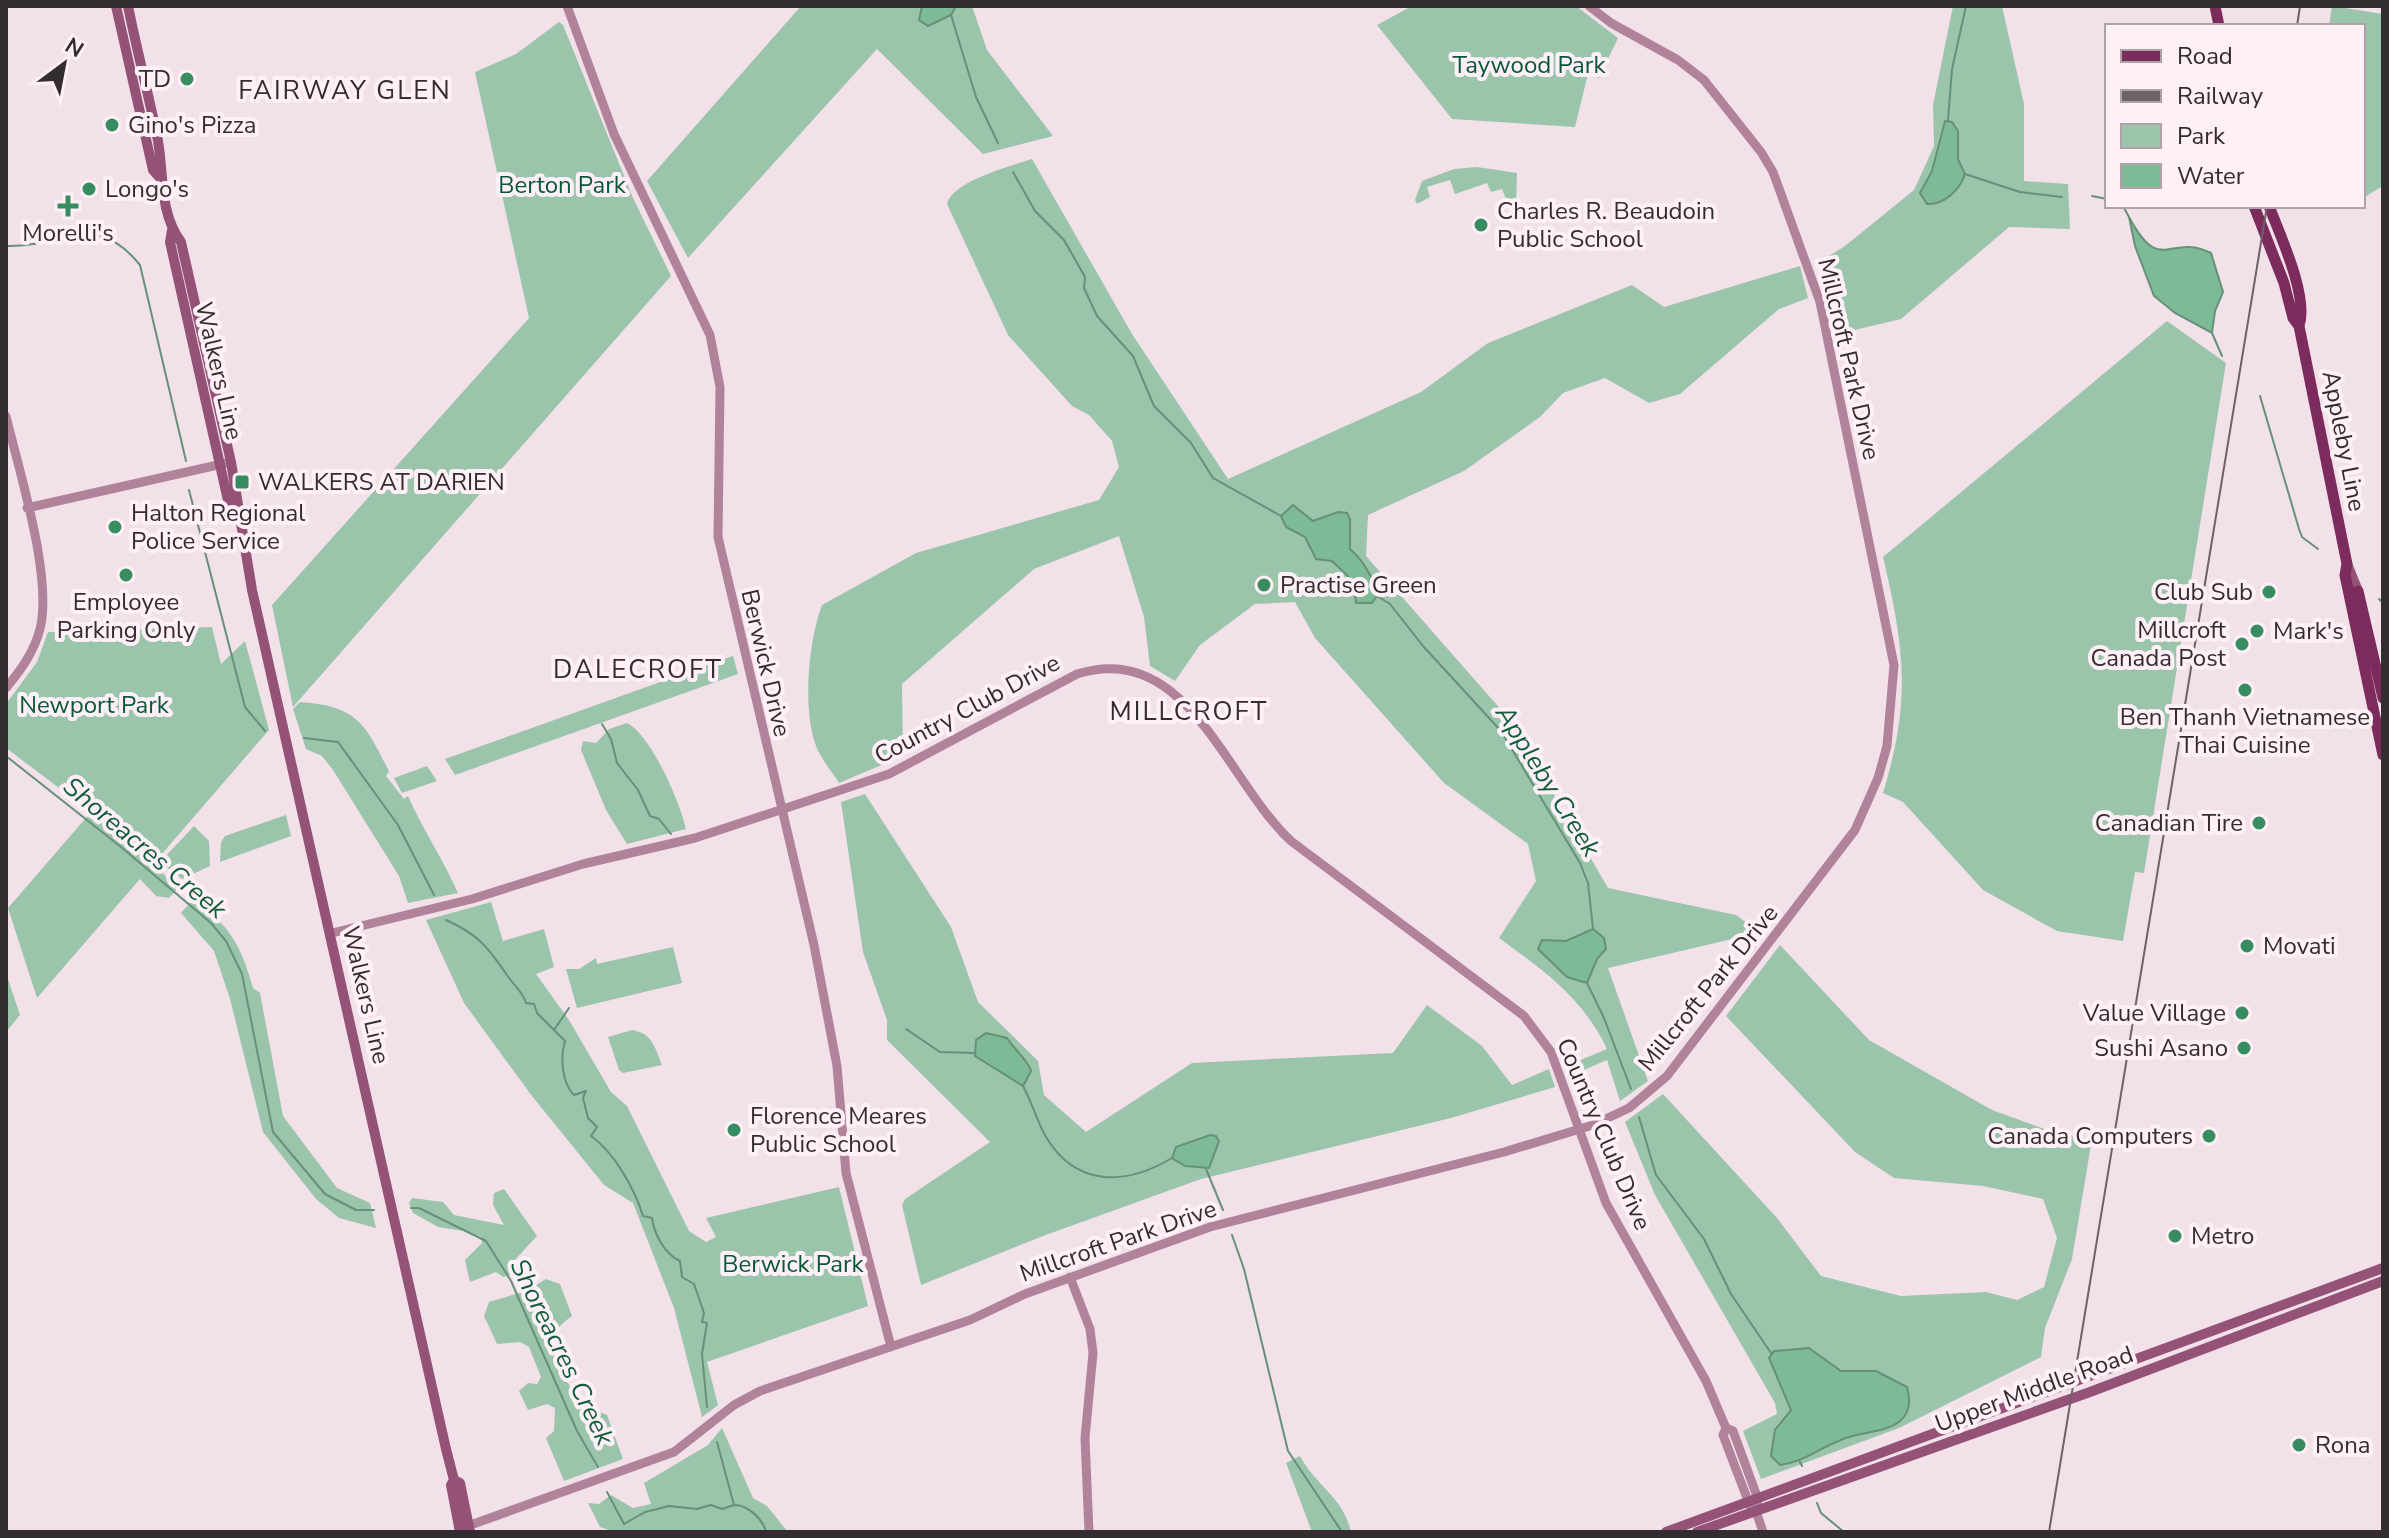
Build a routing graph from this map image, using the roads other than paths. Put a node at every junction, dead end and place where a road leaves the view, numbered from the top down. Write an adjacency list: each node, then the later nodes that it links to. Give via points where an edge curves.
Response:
1 (116, 6): 5 (main road, Walkers Line, via 153,170)
2 (128, 6): 5 (main road, Walkers Line, via 163,171)
3 (567, 6): 17 (street, Berwick Drive, via 614,134 710,335 720,387 718,537)
4 (1589, 6): 19 (street, Millcroft Park Drive, via 1704,80 1773,172 1820,302 1887,620 1894,682 1878,778 1855,830 1662,1082 1618,1115)
5 (160, 178): 10 (main road, Walkers Line, via 170,242)
6 (2255, 208): 8 (main road, Appleby Line)
7 (2270, 208): 8 (main road, Appleby Line, via 2295,278)
8 (2299, 326): 12 (main road, Appleby Line)
9 (6, 416): 11 (street)
10 (225, 463): 11 (street); 18 (main road, Walkers Line)
11 (27, 508): 14 (street, via 43,602 40,628 30,655)
12 (2347, 564): 13 (main road, Appleby Line); 15 (main road, Appleby Line, via 2345,575)
13 (2358, 591): 15 (main road, Appleby Line)
14 (6, 688)
15 (2379, 701): 16 (main road, Appleby Line)
16 (2383, 755)
17 (780, 811): 18 (street, Country Club Drive); 19 (street, Country Club Drive, via 889,774 1077,674 1106,667 1140,672 1179,696 1268,818 1291,841 1532,1024 1557,1064); 23 (street, Berwick Drive, via 836,1057 846,1177)
18 (332, 933): 25 (main road, Walkers Line, via 451,1485)
19 (1579, 1130): 21 (street, Millcroft Park Drive, via 1210,1227); 24 (street, Country Club Drive, via 1610,1212 1700,1369)
20 (2383, 1268): 24 (main road, Upper Middle Road)
21 (1070, 1277): 23 (street, Millcroft Park Drive); 26 (street, via 1090,1329 1093,1353 1085,1438)
22 (2383, 1281): 24 (main road, Upper Middle Road, via 2090,1392)
23 (891, 1347): 25 (street, Millcroft Park Drive, via 747,1396 674,1452)
24 (1754, 1505): 27 (main road, Upper Middle Road); 28 (main road, Upper Middle Road); 29 (street, Country Club Drive)
25 (466, 1529)
26 (1089, 1532)
27 (1666, 1532)
28 (1697, 1532)
29 (1763, 1532)

